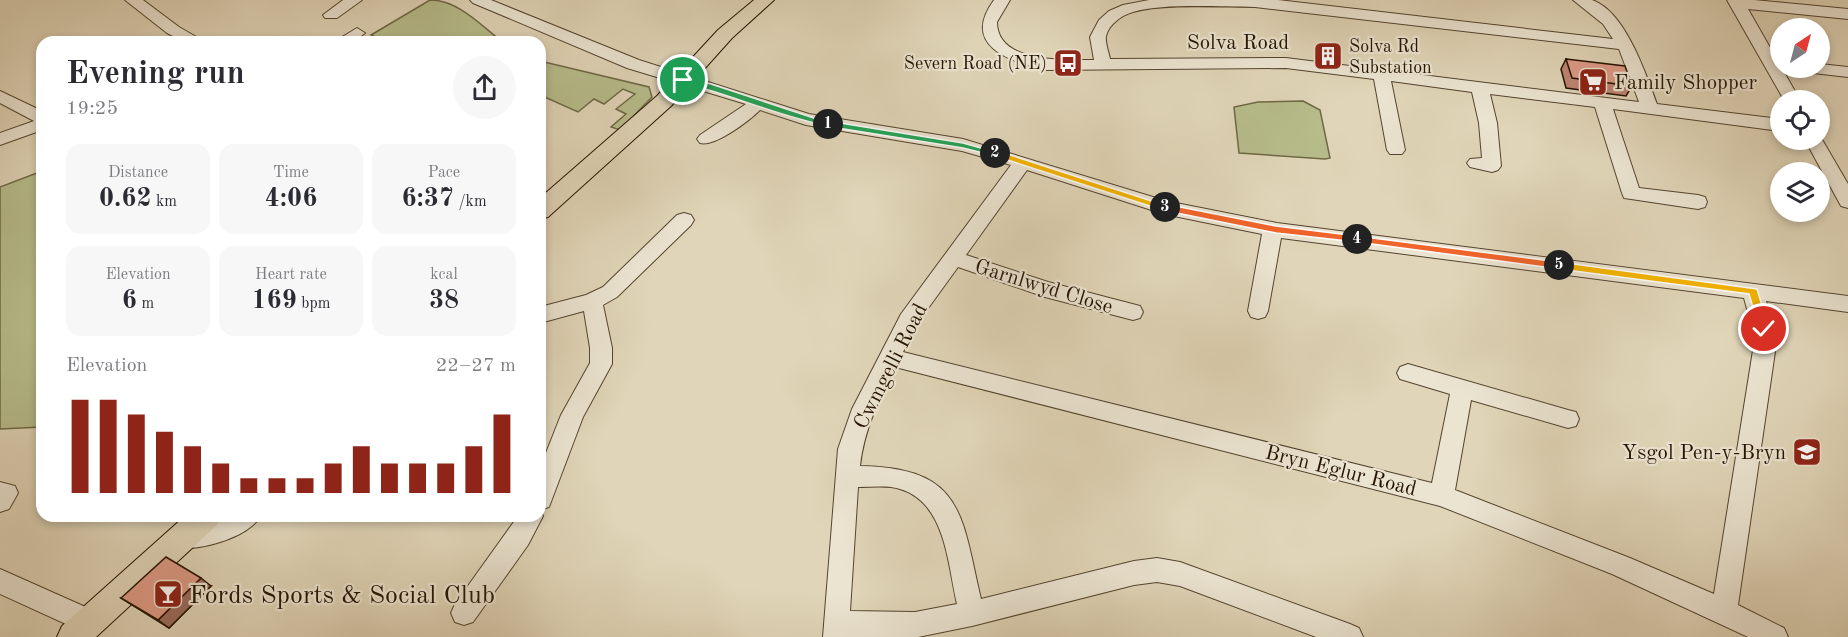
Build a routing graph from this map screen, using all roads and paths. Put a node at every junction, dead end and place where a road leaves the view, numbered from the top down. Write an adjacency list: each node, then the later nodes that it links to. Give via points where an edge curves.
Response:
1 (133, 0): 11 (street)
2 (354, 0): 9 (street)
3 (478, 0): 19 (street, via 633,64)
4 (765, 0): 19 (main road, via 725,34)
5 (1002, 0): 15 (street, Solva Road, via 989,25 996,40 1012,53 1045,65)
6 (1581, 0): 13 (street, via 1607,17)
7 (1736, 2): 8 (street); 14 (street)
8 (1848, 14)
9 (332, 15)
10 (357, 33): 12 (street)
11 (185, 36)
12 (352, 36)
13 (1626, 45): 15 (street, via 1255,2 1153,4 1129,8 1105,23 1098,37); 24 (street)
14 (1770, 55)
15 (1103, 66): 18 (street, Solva Road, via 1265,62)
16 (1830, 70): 17 (street)
17 (1848, 72)
18 (1381, 74): 20 (street, Solva Road); 30 (street)
19 (683, 80): 22 (street); 37 (main road)
20 (1480, 88): 23 (street, Solva Road); 33 (street, via 1492,166)
21 (0, 96): 25 (street)
22 (757, 102): 29 (street, via 747,113); 32 (street, via 806,119 963,145)
23 (1602, 103): 24 (street, Solva Road); 36 (street, via 1631,193)
24 (1650, 109): 26 (street, Solva Road)
25 (36, 115)
26 (1770, 124)
27 (36, 126): 28 (street)
28 (0, 139)
29 (706, 139)
30 (1396, 150)
31 (1822, 150): 34 (street)
32 (1023, 162): 39 (street, via 1164,207); 40 (street, Cwmgelli Road)
33 (1476, 163)
34 (1839, 171): 35 (street)
35 (1848, 201)
36 (1698, 202)
37 (546, 205)
38 (684, 220): 42 (street, via 610,292)
39 (1273, 229): 41 (street); 44 (street)
40 (954, 258): 45 (street, Garnlwyd Close, via 1045,289); 47 (street, Cwmgelli Road, via 908,320)
41 (1753, 291): 43 (street); 61 (street, via 1767,338)
42 (592, 301): 46 (street); 52 (street, via 601,364 572,415)
43 (1848, 304)
44 (1258, 311)
45 (1133, 312)
46 (546, 313)
47 (890, 357): 51 (street, Cwmgelli Road, via 864,409 850,449); 54 (street, Bryn Eglur Road)
48 (1408, 373): 49 (street)
49 (1462, 388): 50 (street); 54 (street)
50 (1568, 419)
51 (847, 476): 63 (street, via 892,477 915,484 934,496 949,517); 65 (street, Cwmgelli Road)
52 (546, 483)
53 (0, 493): 55 (street, via 6,493)
54 (1442, 496): 61 (street, Bryn Eglur Road)
55 (0, 501)
56 (199, 522): 59 (main road)
57 (239, 522): 59 (street)
58 (528, 522): 62 (street)
59 (182, 538): 64 (main road)
60 (0, 581): 64 (street)
61 (1724, 611): 67 (street, Bryn Eglur Road)
62 (464, 613)
63 (972, 614): 65 (street, via 915,625); 66 (street, via 1157,570 1180,574)
64 (81, 630)
65 (835, 630)
66 (1350, 637)
67 (1775, 637)

